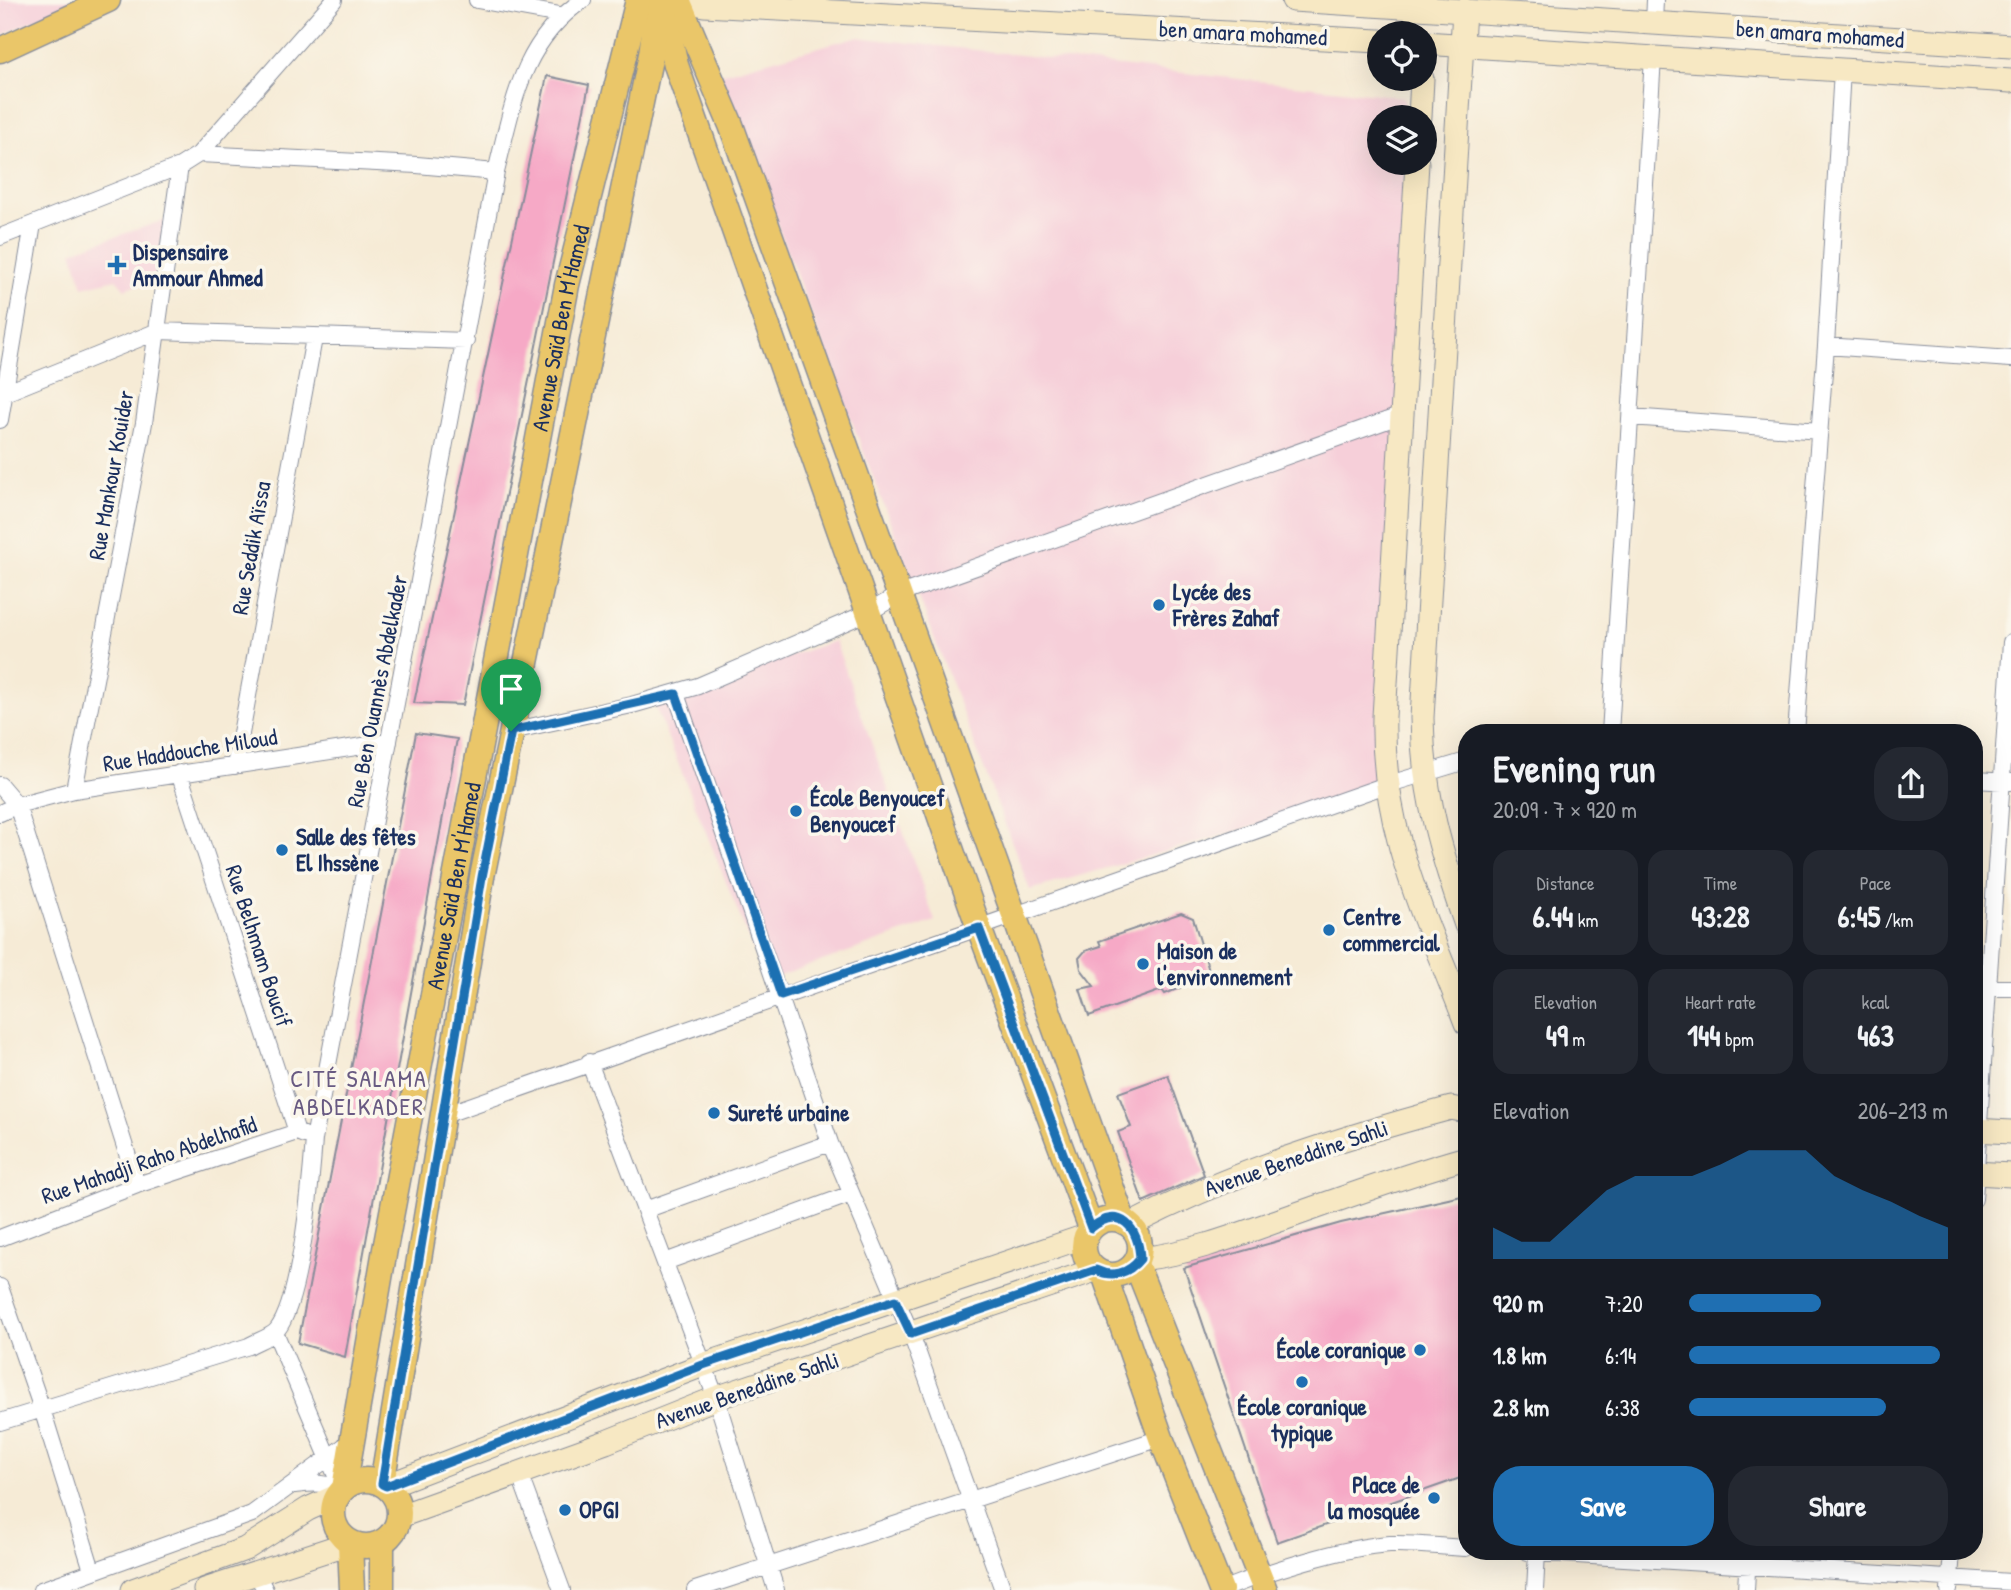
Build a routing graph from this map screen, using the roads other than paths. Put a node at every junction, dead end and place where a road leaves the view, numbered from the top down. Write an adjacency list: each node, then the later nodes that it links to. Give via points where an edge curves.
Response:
1 (108, 0): 17 (main road)
2 (334, 0): 21 (street)
3 (477, 0): 11 (street)
4 (583, 0): 11 (street, Rue Ben Ouannès Abdelkader)
5 (659, 0): 27 (main road, via 731,125); 28 (main road, via 676,65); 45 (main road, Avenue Saïd Ben M'Hamed); 95 (main road, Avenue Saïd Ben M'Hamed, via 567,285 385,1249)
6 (688, 0): 13 (street, ben amara mohamed, via 698,5)
7 (1293, 0): 9 (street, ben amara mohamed)
8 (1655, 0): 12 (street)
9 (1427, 4): 10 (street, ben amara mohamed)
10 (1465, 5): 12 (street, ben amara mohamed); 15 (street)
11 (560, 15): 23 (street, Rue Ben Ouannès Abdelkader, via 533,51 520,79)
12 (1654, 24): 16 (street, ben amara mohamed)
13 (1367, 40)
14 (1437, 43): 15 (street, ben amara mohamed)
15 (1463, 46): 18 (street, ben amara mohamed); 49 (street, via 1422,718)
16 (2011, 46)
17 (0, 50)
18 (1653, 58): 19 (street, ben amara mohamed); 36 (street)
19 (1842, 70): 20 (street, ben amara mohamed); 32 (street)
20 (2011, 81)
21 (199, 154): 22 (street); 23 (street)
22 (180, 166): 25 (street); 29 (street, Rue Mankour Kouider)
23 (496, 172): 31 (street, Rue Ben Ouannès Abdelkader)
24 (1416, 175): 35 (street)
25 (33, 224): 26 (street); 34 (street)
26 (0, 237)
27 (779, 260): 28 (main road); 39 (main road)
28 (748, 269): 40 (main road)
29 (158, 331): 30 (street); 34 (street); 55 (street, Rue Mankour Kouider, via 124,538)
30 (314, 338): 31 (street); 48 (street, Rue Seddik Aïssa)
31 (466, 341): 46 (street, Rue Ben Ouannès Abdelkader)
32 (1826, 346): 33 (street); 38 (street)
33 (2011, 359)
34 (3, 393): 37 (street)
35 (1402, 415): 39 (street); 54 (street, via 1384,717)
36 (1631, 417): 38 (street); 43 (street)
37 (0, 420)
38 (1819, 431): 44 (street)
39 (900, 594): 40 (street); 59 (main road)
40 (869, 612): 42 (street); 60 (main road)
41 (2011, 642): 52 (street)
42 (676, 694): 45 (street); 64 (street)
43 (1611, 724)
44 (1797, 724)
45 (511, 731): 68 (main road, Avenue Saïd Ben M'Hamed)
46 (389, 742): 48 (street, Rue Haddouche Miloud); 72 (street, Rue Ben Ouannès Abdelkader)
47 (1458, 763): 49 (street)
48 (235, 766): 50 (street, Rue Haddouche Miloud)
49 (1424, 772): 54 (street); 58 (street, via 1438,844)
50 (179, 773): 55 (street, Rue Haddouche Miloud); 70 (street, Rue Belhmam Boucif)
51 (1983, 781): 52 (street)
52 (2007, 782): 61 (street)
53 (0, 785): 56 (street)
54 (1386, 785): 59 (street); 65 (street, via 1399,850)
55 (74, 790): 56 (street, Rue Haddouche Miloud)
56 (17, 805): 57 (street, Rue Haddouche Miloud); 77 (street)
57 (0, 813)
58 (1458, 902)
59 (1016, 915): 60 (street); 80 (main road)
60 (979, 928): 64 (street); 81 (main road)
61 (1983, 964)
62 (1983, 987): 63 (street)
63 (2011, 988)
64 (781, 995): 66 (street); 73 (street)
65 (1458, 1002)
66 (589, 1062): 68 (street); 79 (street)
67 (1458, 1109): 80 (street, Avenue Beneddine Sahli, via 1321,1145)
68 (444, 1115): 99 (main road, Avenue Saïd Ben M'Hamed)
69 (1983, 1130): 71 (street)
70 (297, 1132): 72 (street); 77 (street, Rue Mahadji Raho Abdelhafid)
71 (2011, 1132)
72 (314, 1139): 88 (street, Rue Ben Ouannès Abdelkader, via 300,1252 285,1318)
73 (830, 1143): 78 (street); 79 (street)
74 (1458, 1160): 84 (street, via 1226,1239)
75 (1983, 1173): 76 (street)
76 (2011, 1175)
77 (138, 1185): 82 (street, Rue Mahadji Raho Abdelhafid)
78 (851, 1194): 83 (street); 87 (street)
79 (645, 1210): 83 (street)
80 (1127, 1223): 81 (main road, via 1106,1219); 84 (main road, via 1140,1241)
81 (1088, 1232): 85 (main road, via 1084,1255); 87 (street, Avenue Beneddine Sahli)
82 (0, 1238)
83 (665, 1262): 90 (street)
84 (1138, 1262): 85 (main road, via 1123,1273); 114 (main road)
85 (1100, 1272): 89 (street, Avenue Beneddine Sahli); 94 (main road)
86 (0, 1287): 92 (street)
87 (895, 1300): 89 (street); 90 (street, Avenue Beneddine Sahli)
88 (275, 1332): 92 (street, via 249,1346); 96 (street)
89 (911, 1334): 91 (street, Avenue Beneddine Sahli); 101 (street)
90 (703, 1365): 91 (street); 99 (street, Avenue Beneddine Sahli)
91 (716, 1398): 97 (street, Avenue Beneddine Sahli); 110 (street)
92 (42, 1409): 93 (street); 111 (street)
93 (0, 1422)
94 (1161, 1438): 101 (street); 125 (main road)
95 (354, 1439): 96 (street); 100 (main road, Avenue Saïd Ben M'Hamed)
96 (328, 1458): 98 (street); 100 (street)
97 (519, 1473): 102 (street, Avenue Beneddine Sahli); 121 (street)
98 (295, 1485): 100 (street, via 314,1482); 111 (street, via 252,1514)
99 (384, 1485): 100 (main road, via 365,1479); 102 (main road, via 394,1494)
100 (341, 1491): 103 (main road, via 333,1517 335,1527); 117 (street, via 245,1549)
101 (971, 1500): 110 (street); 124 (street)
102 (400, 1516): 104 (main road, via 397,1527)
103 (350, 1543): 104 (main road); 112 (street); 119 (main road)
104 (382, 1543): 120 (main road)
105 (1458, 1547): 114 (street, via 1376,1546)
106 (1537, 1560): 126 (street)
107 (1748, 1560): 127 (street)
108 (1756, 1560): 115 (street)
109 (1952, 1560): 115 (street)
110 (768, 1566): 122 (street); 123 (street)
111 (92, 1570): 116 (street)
112 (261, 1581): 118 (street)
113 (2011, 1582): 115 (street)
114 (1262, 1583): 125 (street)
115 (1950, 1585)
116 (41, 1590)
117 (133, 1590)
118 (205, 1590)
119 (352, 1590)
120 (382, 1590)
121 (562, 1590)
122 (695, 1590)
123 (776, 1590)
124 (1003, 1590)
125 (1221, 1590)
126 (1535, 1590)
127 (1746, 1590)

